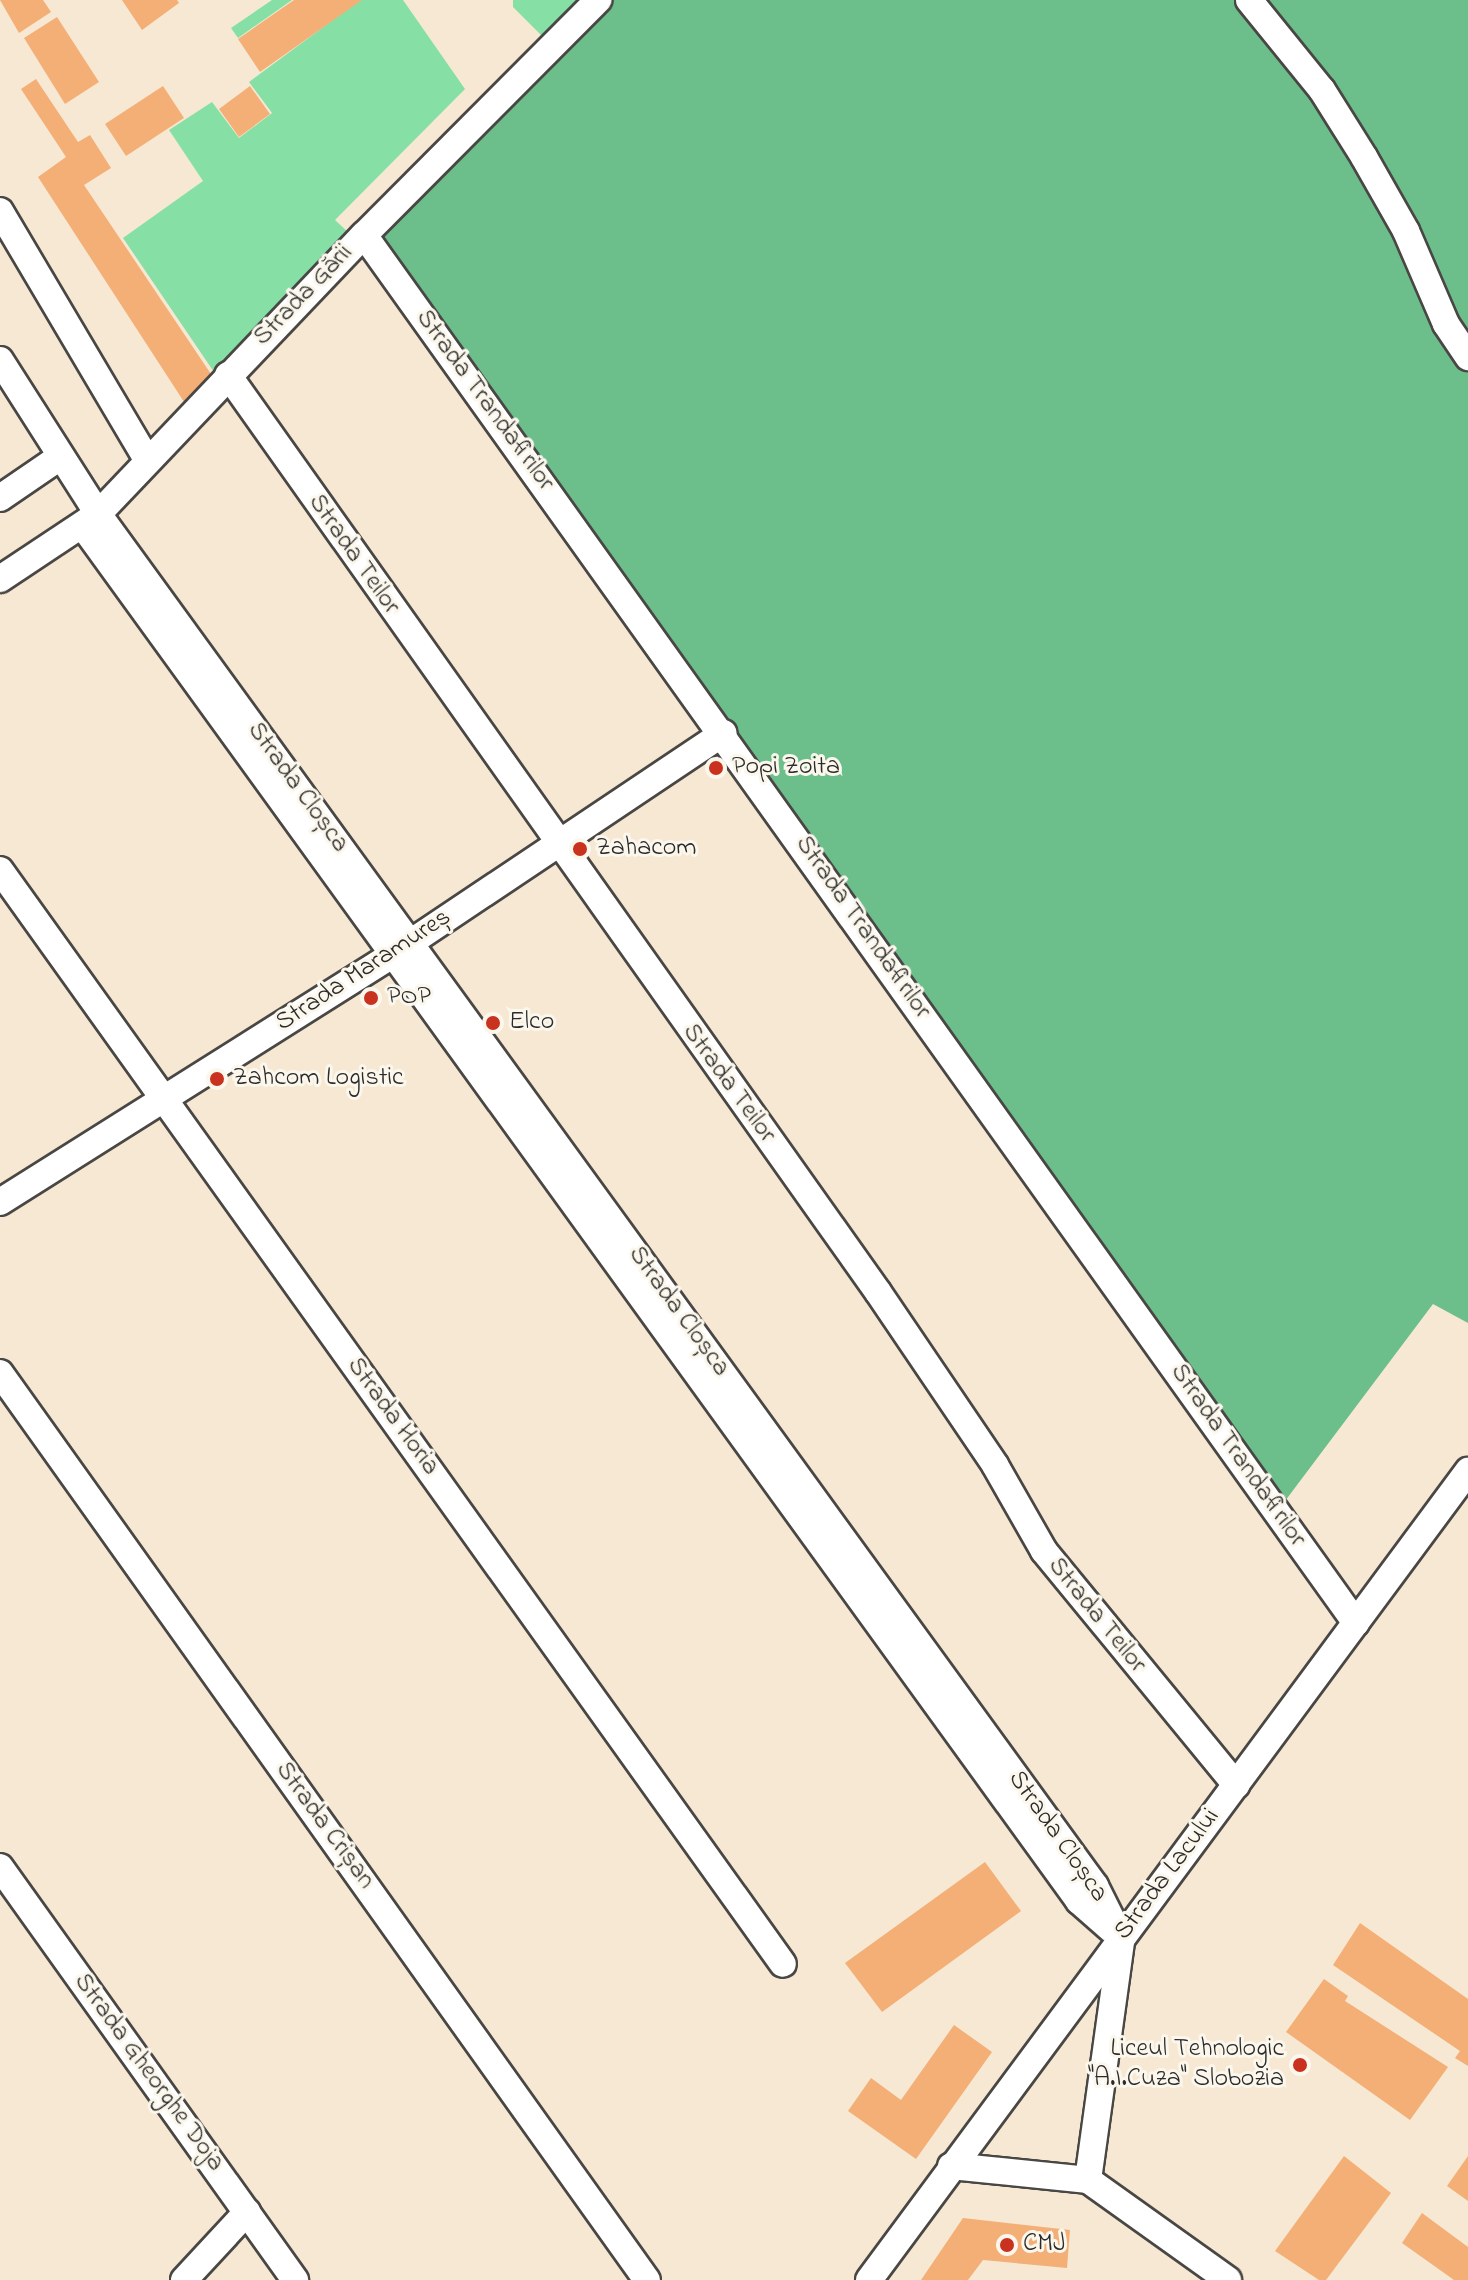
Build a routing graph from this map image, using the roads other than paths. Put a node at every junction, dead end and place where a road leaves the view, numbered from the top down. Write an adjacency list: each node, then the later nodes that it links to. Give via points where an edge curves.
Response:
1 (598, 0): 4 (street, Strada Gării)
2 (1249, 0): 5 (street, via 1322,90 1364,157 1406,231 1446,324)
3 (0, 211): 9 (street)
4 (364, 235): 7 (street, Strada Gării); 13 (street, Strada Trandafirilor)
5 (1468, 357)
6 (0, 360): 8 (street, Strada Cloșca)
7 (228, 375): 9 (street, Strada Gării); 14 (street, Strada Teilor)
8 (60, 457): 10 (street); 11 (street, Strada Cloșca)
9 (147, 460): 11 (street, Strada Gării)
10 (0, 498)
11 (90, 520): 12 (street, Strada Gării); 16 (street, Strada Cloșca)
12 (0, 579)
13 (724, 733): 14 (street, Strada Maramureș); 21 (street, Strada Trandafirilor)
14 (557, 846): 16 (street, Strada Maramureș); 22 (street, Strada Teilor, via 878,1292 1076,1595)
15 (0, 870): 17 (street, Strada Horia)
16 (401, 949): 17 (street, Strada Maramureș); 24 (street, Strada Cloșca, via 1095,1886)
17 (164, 1097): 18 (street, Strada Maramureș); 25 (street, Strada Horia)
18 (0, 1202)
19 (0, 1373): 31 (street, Strada Crișan)
20 (1468, 1471): 21 (street, Strada Lacului)
21 (1356, 1623): 22 (street, Strada Lacului)
22 (1236, 1785): 24 (street, Strada Lacului)
23 (0, 1867): 28 (street, Strada Gheorghe Doja)
24 (1121, 1938): 26 (street, Strada Lacului); 27 (street)
25 (783, 1964)
26 (951, 2166): 27 (street); 32 (street, Strada Lacului)
27 (1088, 2180): 33 (street)
28 (247, 2212): 29 (street); 30 (street, Strada Gheorghe Doja)
29 (184, 2280)
30 (295, 2280)
31 (647, 2280)
32 (869, 2280)
33 (1228, 2280)

